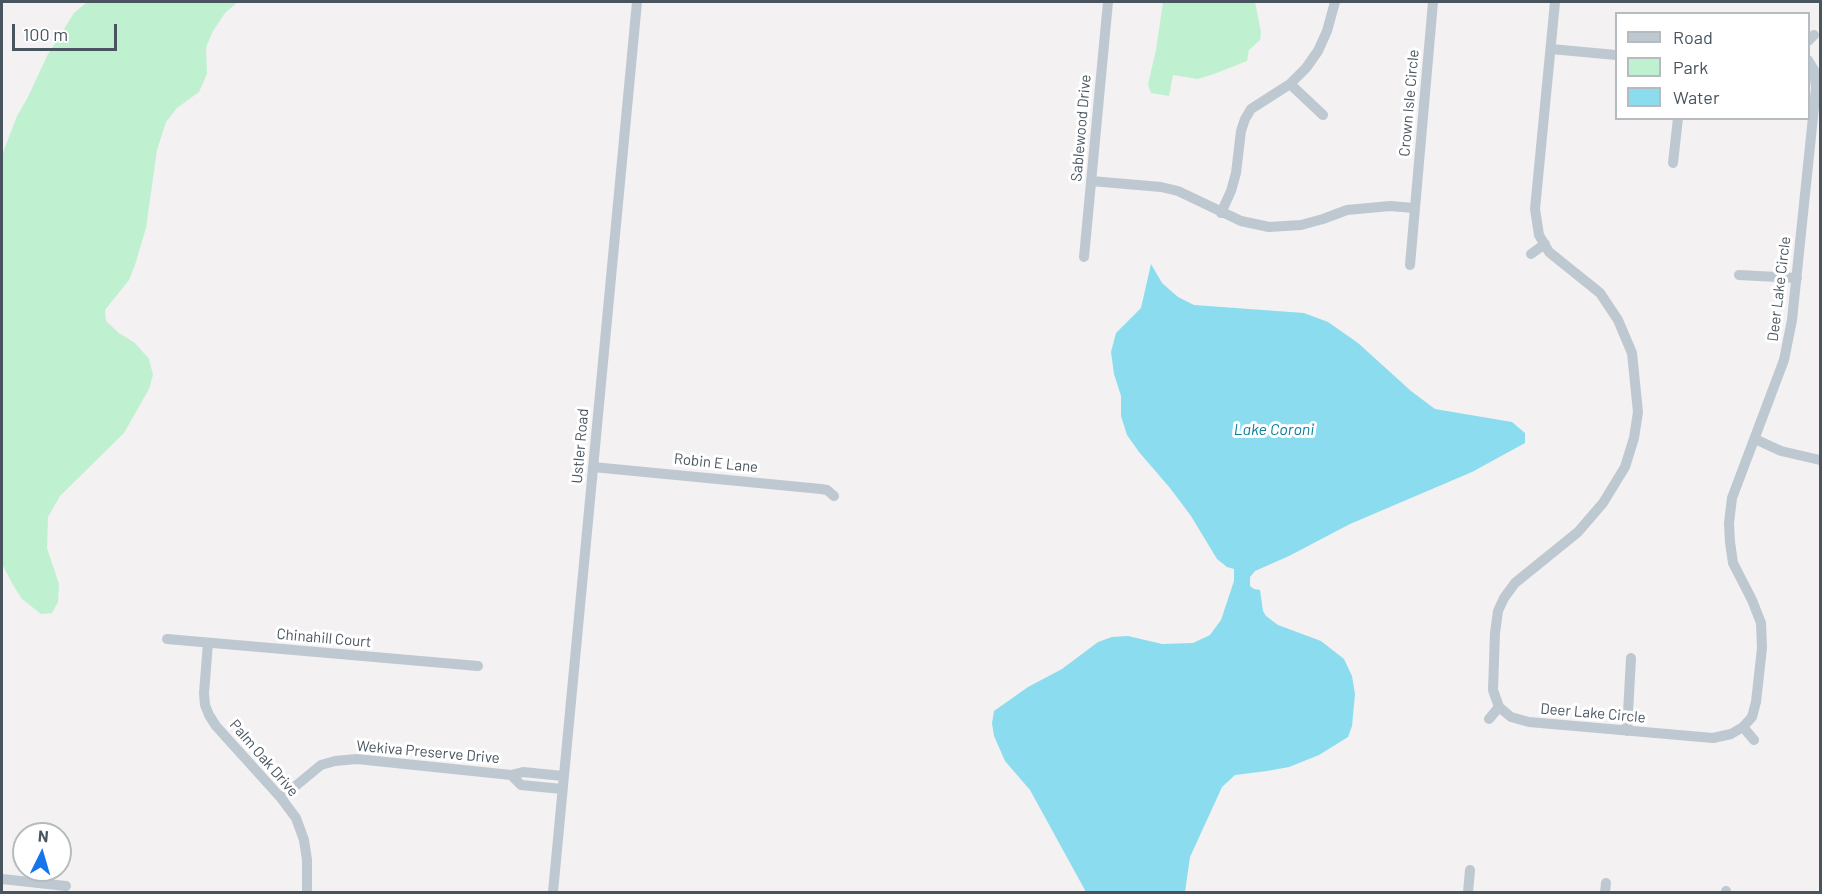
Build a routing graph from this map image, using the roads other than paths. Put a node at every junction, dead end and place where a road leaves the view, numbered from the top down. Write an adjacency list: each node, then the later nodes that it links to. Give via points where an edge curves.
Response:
1 (637, 2): 24 (street, Ustler Road)
2 (1108, 2): 13 (street, Sablewood Drive)
3 (1335, 2): 9 (street, via 1318,51)
4 (1433, 2): 14 (street, Crown Isle Circle)
5 (1555, 2): 6 (street)
6 (1551, 49): 7 (street); 16 (street, via 1535,209 1539,235)
7 (1615, 55)
8 (1810, 62): 21 (street, Deer Lake Circle, via 1816,88)
9 (1290, 84): 10 (street); 15 (street, via 1251,109 1245,119 1236,173)
10 (1323, 115)
11 (1678, 120): 12 (street)
12 (1673, 163)
13 (1091, 181): 15 (street, via 1178,191); 18 (street, Sablewood Drive)
14 (1414, 208): 15 (street, via 1347,210 1284,227 1255,225); 19 (street, Crown Isle Circle)
15 (1221, 213)
16 (1545, 244): 17 (street); 30 (street, via 1549,252 1600,293 1618,320 1632,353 1638,412 1625,467 1603,503 1578,532 1515,583 1504,598 1495,633 1493,690)
17 (1531, 254)
18 (1084, 257)
19 (1410, 265)
20 (1739, 274): 21 (street)
21 (1797, 278): 22 (street, Deer Lake Circle, via 1785,360)
22 (1755, 439): 23 (street, via 1781,451); 32 (street, Deer Lake Circle, via 1732,498 1730,523 1733,563 1761,623 1756,702 1752,717)
23 (1821, 460)
24 (593, 467): 25 (street, Robin E Lane, via 821,489); 37 (street, Ustler Road)
25 (834, 496)
26 (167, 639): 27 (street, Chinahill Court)
27 (208, 643): 29 (street, Chinahill Court); 40 (street, Palm Oak Drive, via 204,693 209,716)
28 (1632, 658): 33 (street)
29 (478, 666)
30 (1499, 707): 31 (street); 33 (street, Deer Lake Circle, via 1511,717 1529,722)
31 (1489, 719)
32 (1743, 728): 33 (street, Deer Lake Circle, via 1713,738); 34 (street)
33 (1627, 731)
34 (1754, 740)
35 (537, 773): 36 (street, Wekiva Preserve Drive); 37 (street, Wekiva Preserve Drive); 38 (street)
36 (511, 775): 38 (street, Wekiva Preserve Drive, via 521,785); 40 (street, Wekiva Preserve Drive, via 357,759 335,761 321,765)
37 (563, 776): 39 (street, Ustler Road)
38 (535, 786): 39 (street, Wekiva Preserve Drive)
39 (562, 789): 45 (street, Ustler Road)
40 (281, 798): 44 (street, Palm Oak Drive, via 296,818 304,840)
41 (1470, 870): 46 (street)
42 (2, 879): 43 (street)
43 (66, 886)
44 (307, 892)
45 (553, 892)
46 (1468, 892)

